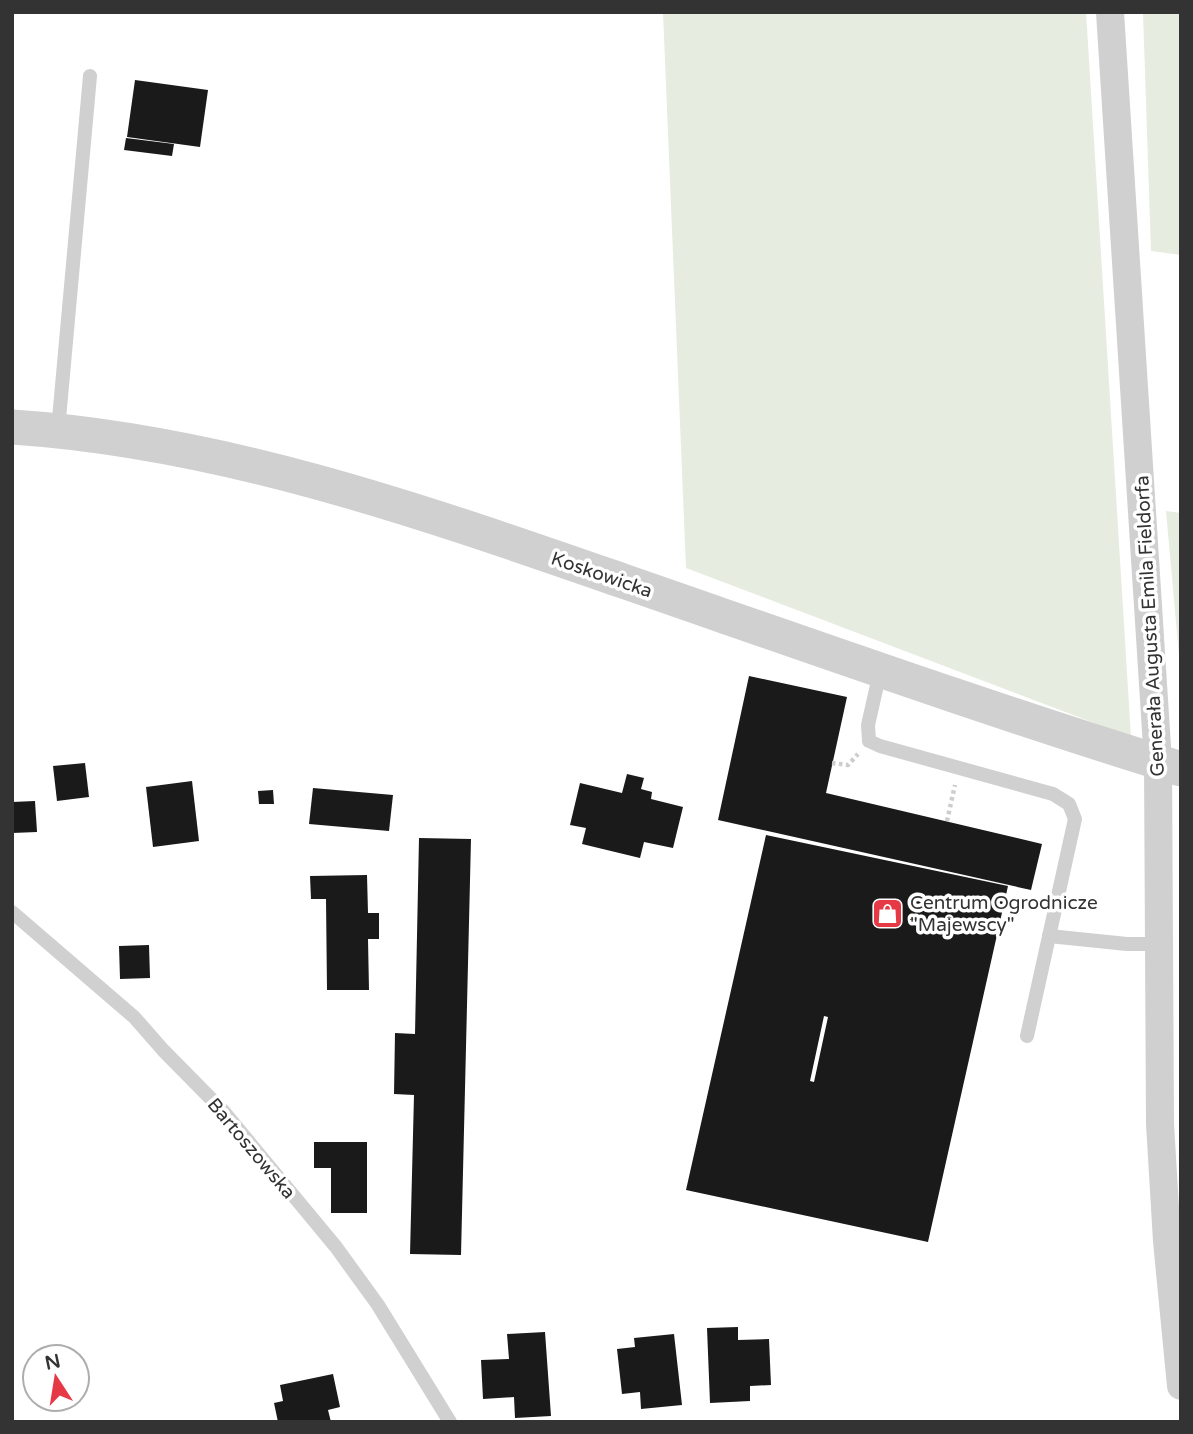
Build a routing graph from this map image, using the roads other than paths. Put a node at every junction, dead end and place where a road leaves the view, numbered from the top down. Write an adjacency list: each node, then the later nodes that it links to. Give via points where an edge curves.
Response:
1 (1110, 12): 6 (street, Generała Augusta Emila Fieldorfa)
2 (90, 76): 4 (lane)
3 (12, 427): 4 (street, Koskowicka)
4 (58, 430): 5 (street, Koskowicka, via 126,438 239,461 384,502)
5 (880, 670): 6 (street, Koskowicka); 8 (lane, via 869,741 1053,794 1069,804 1074,819)
6 (1169, 766): 9 (street, Generała Augusta Emila Fieldorfa)
7 (12, 912): 12 (lane, Bartoszowska, via 134,1017 224,1112 336,1247 378,1305)
8 (1049, 936): 9 (lane); 10 (lane)
9 (1158, 944): 11 (street, Generała Augusta Emila Fieldorfa, via 1160,1124)
10 (1027, 1037)
11 (1181, 1386)
12 (450, 1422)

